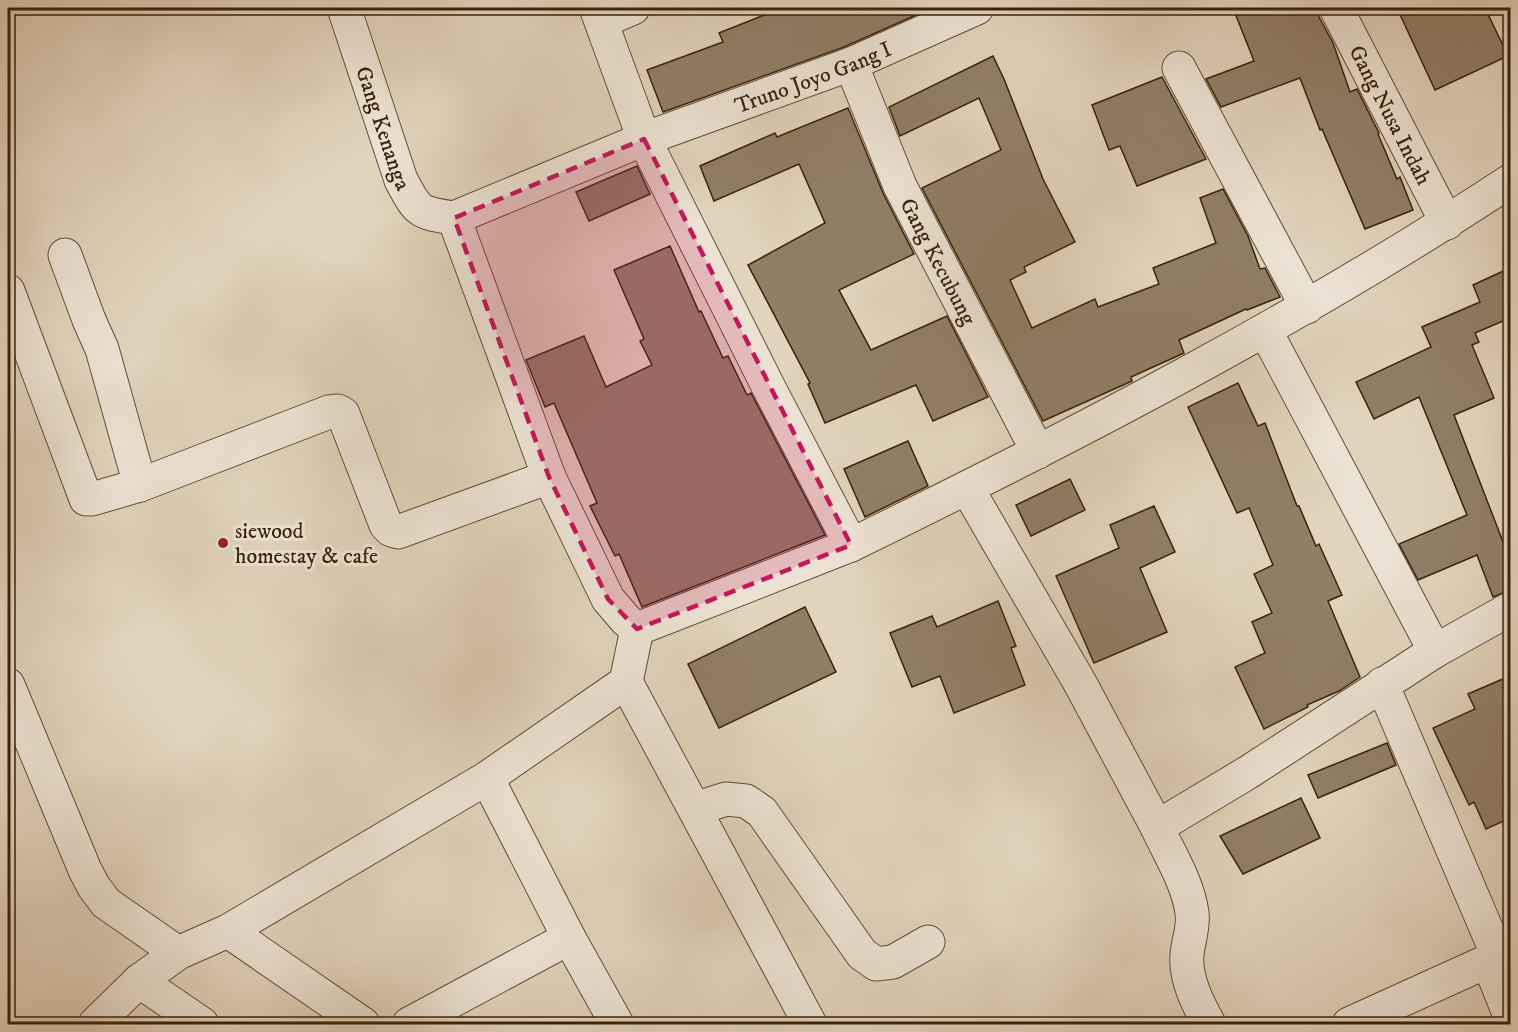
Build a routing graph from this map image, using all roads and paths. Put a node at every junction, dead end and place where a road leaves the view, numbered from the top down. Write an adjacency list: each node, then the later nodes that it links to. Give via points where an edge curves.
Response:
1 (344, 8): 10 (street, Gang Kenanga, via 401,180 413,204 426,214)
2 (633, 8): 5 (street)
3 (977, 8): 6 (street, Truno Joyo Gang I)
4 (1336, 8): 11 (street, Gang Nusa Indah)
5 (598, 14): 8 (street)
6 (851, 64): 8 (street, Truno Joyo Gang I); 16 (street, Gang Kecubung, via 900,186)
7 (1179, 68): 14 (street)
8 (644, 139): 10 (street, Truno Joyo Gang I); 20 (street)
9 (1510, 181): 11 (street)
10 (454, 218): 17 (street)
11 (1447, 223): 14 (street)
12 (65, 255): 18 (street, via 102,349)
13 (8, 291): 18 (street, via 86,499)
14 (1306, 307): 15 (street)
15 (1265, 330): 16 (street); 23 (street)
16 (1038, 452): 19 (street)
17 (549, 477): 18 (street, via 398,532 391,531 344,414 338,411); 22 (street, via 608,599)
18 (140, 484)
19 (967, 488): 20 (street); 29 (street, via 1080,683)
20 (851, 545): 22 (street)
21 (1510, 609): 23 (street)
22 (637, 629): 24 (street)
23 (1435, 651): 25 (street)
24 (626, 682): 27 (street); 28 (street)
25 (1382, 684): 29 (street); 34 (street)
26 (8, 686): 33 (street, via 94,887 106,903)
27 (487, 778): 30 (street); 31 (street)
28 (695, 809): 32 (street, via 726,799 746,801 762,812 862,954 876,964 893,962); 42 (street)
29 (1157, 827): 43 (street, via 1188,895 1192,916 1188,976)
30 (228, 931): 33 (street); 39 (street)
31 (569, 938): 40 (street); 41 (street)
32 (928, 942)
33 (178, 953): 35 (street)
34 (1499, 956): 36 (street); 44 (street)
35 (139, 981): 37 (street); 38 (street)
36 (1510, 1016)
37 (95, 1024)
38 (202, 1024)
39 (363, 1024)
40 (409, 1024)
41 (617, 1024)
42 (810, 1024)
43 (1209, 1024)
44 (1349, 1024)

